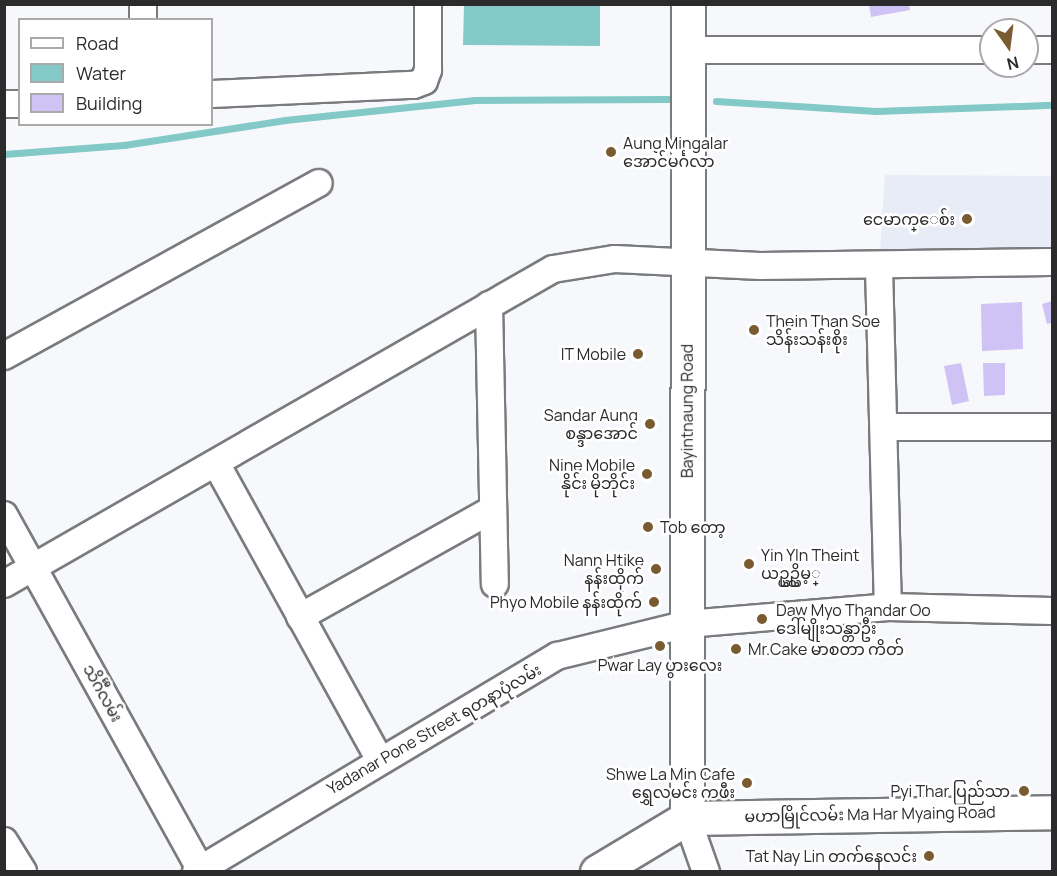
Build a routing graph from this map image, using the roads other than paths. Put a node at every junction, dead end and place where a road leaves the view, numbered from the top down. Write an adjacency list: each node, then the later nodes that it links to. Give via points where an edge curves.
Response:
1 (428, 4): 5 (street, via 428,70 424,81 414,85)
2 (688, 4): 3 (street, Bayintnaung Road)
3 (688, 50): 4 (street); 8 (street, Bayintnaung Road)
4 (979, 50)
5 (213, 94)
6 (319, 183): 11 (street)
7 (1053, 262): 9 (street)
8 (686, 264): 9 (street); 10 (street, via 615,259 553,269); 23 (street, Bayintnaung Road)
9 (879, 267): 12 (street)
10 (489, 305): 14 (street); 15 (street)
11 (4, 356)
12 (886, 427): 13 (street); 20 (street)
13 (1053, 428)
14 (217, 465): 17 (street); 22 (street)
15 (492, 509): 19 (street); 22 (street)
16 (4, 516): 17 (street, သိင်္ဂီလမ်း)
17 (33, 567): 18 (street); 28 (street, သိင်္ဂီလမ်း)
18 (4, 584)
19 (495, 584)
20 (888, 607): 21 (street, Yadanar Pone Street ရတနာပုံလမ်း); 23 (street, Yadanar Pone Street ရတနာပုံလမ်း)
21 (1053, 611)
22 (300, 617): 24 (street)
23 (687, 624): 24 (street, Yadanar Pone Street ရတနာပုံလမ်း, via 557,656); 26 (street, Bayintnaung Road)
24 (380, 760): 28 (street, Yadanar Pone Street ရတနာပုံလမ်း)
25 (1053, 812): 26 (street, မဟာမြိုင်လမ်း Ma Har Myaing Road)
26 (687, 818): 30 (street); 31 (street)
27 (4, 841): 29 (street)
28 (200, 871)
29 (23, 872)
30 (597, 872)
31 (706, 872)

